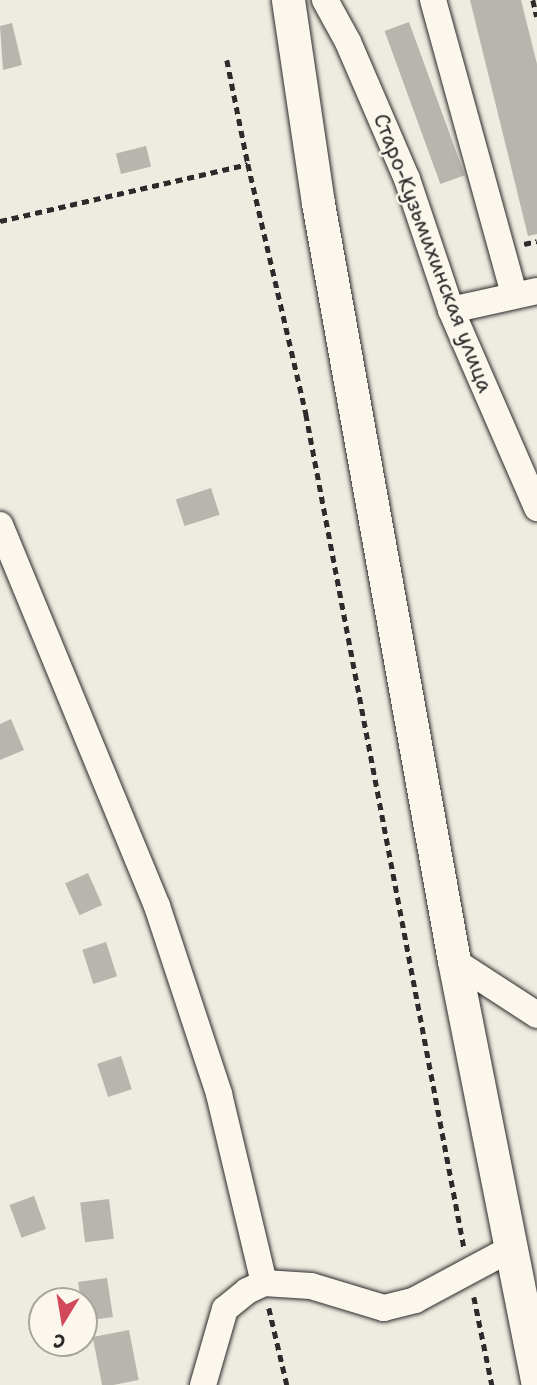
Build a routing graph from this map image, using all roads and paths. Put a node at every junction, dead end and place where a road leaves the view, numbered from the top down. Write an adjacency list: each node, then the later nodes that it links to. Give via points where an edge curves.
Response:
1 (288, 0): 15 (main road, via 318,204)
2 (325, 0): 12 (street, Старо-Кузьмихинская улица, via 407,179)
3 (432, 0): 11 (street)
4 (533, 0): 5 (path)
5 (537, 17)
6 (227, 60): 7 (path)
7 (248, 164): 8 (path); 18 (path, via 306,414)
8 (0, 221)
9 (537, 241): 10 (path)
10 (524, 244)
11 (526, 293): 12 (street)
12 (451, 310): 13 (street, Старо-Кузьмихинская улица)
13 (537, 508)
14 (0, 525): 19 (street, via 157,906 219,1094)
15 (454, 961): 16 (street); 17 (main road)
16 (537, 1016)
17 (510, 1249): 18 (street); 20 (main road)
18 (468, 1269): 19 (street, via 415,1300 384,1308 311,1286); 23 (path)
19 (264, 1283): 21 (street, via 225,1309); 22 (path)
20 (537, 1382)
21 (203, 1385)
22 (287, 1385)
23 (492, 1385)

